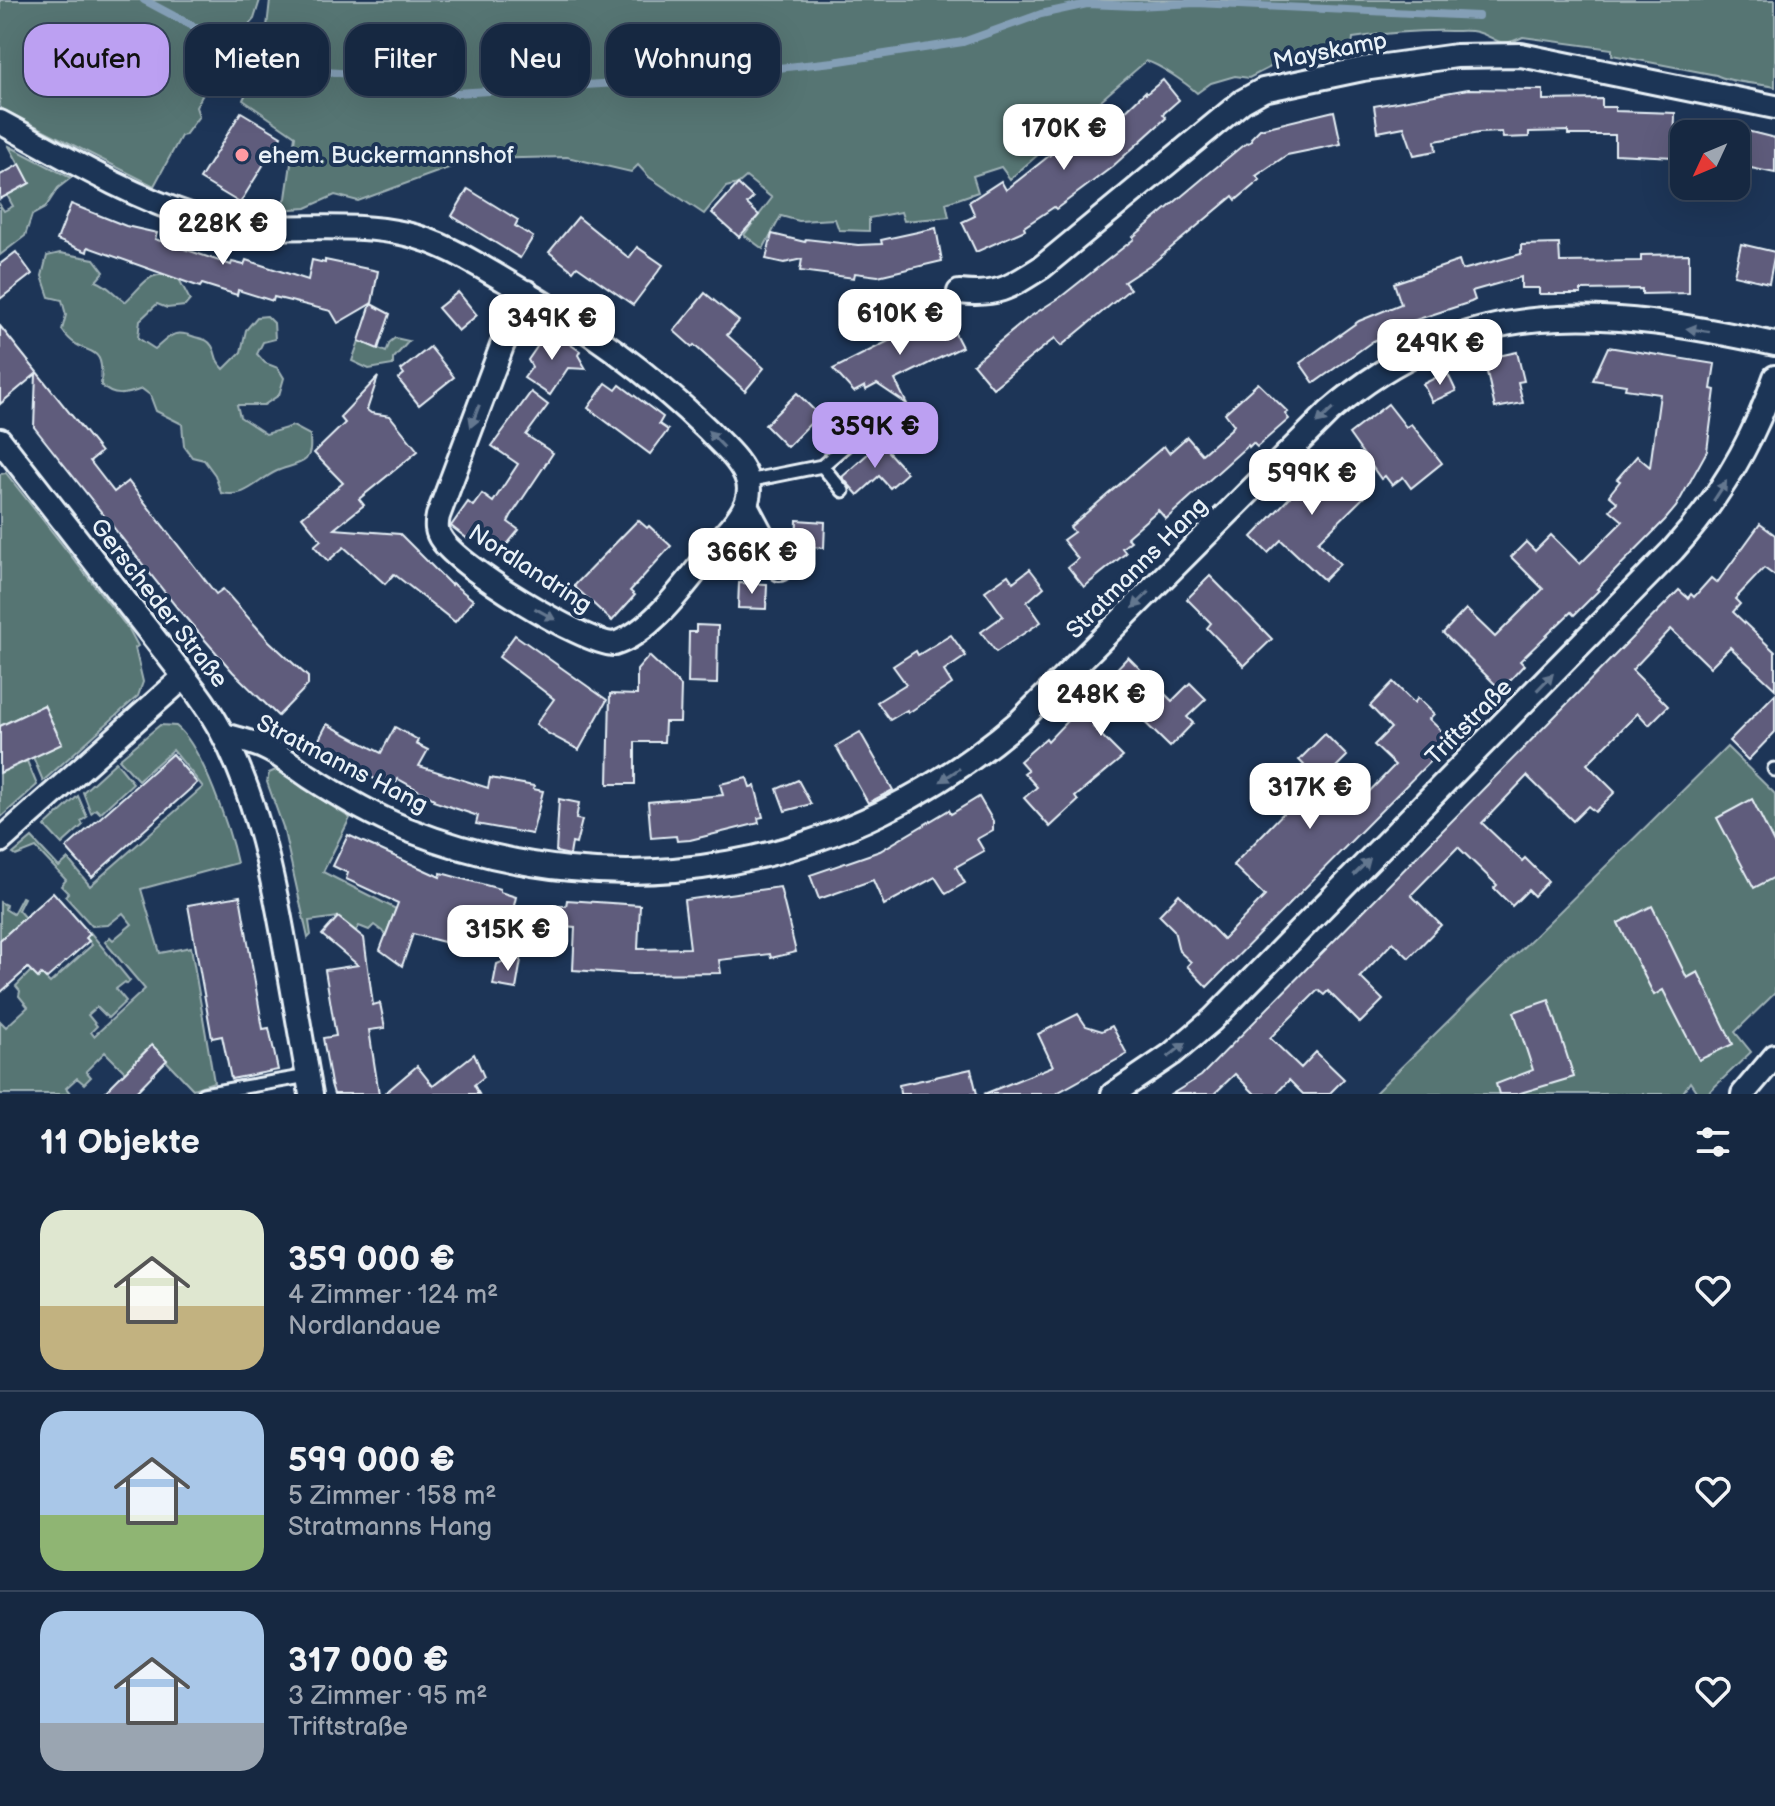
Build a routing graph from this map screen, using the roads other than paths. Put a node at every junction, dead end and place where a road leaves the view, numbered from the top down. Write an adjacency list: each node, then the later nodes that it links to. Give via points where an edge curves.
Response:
1 (1775, 107): 4 (street, Mayskamp, via 1521,55 1456,56 1294,82 1243,101 1015,285 985,295)
2 (0, 122): 3 (street, via 138,194 200,218 249,226 405,234 452,251)
3 (527, 292): 10 (street, one-way to 3, via 738,462 662,387); 12 (street, Nordlandring, one-way to 12, via 438,516 437,529 446,545 531,606 588,637 614,644 638,633 671,599)
4 (959, 292)
5 (1775, 344): 15 (street, Stratmanns Hang, one-way to 15, via 1666,325 1560,316 1501,323 1419,351 1329,412 987,749 896,808 776,853 639,872 513,860 402,827 348,801 272,751)
6 (1775, 377): 20 (street, Triftstraße, one-way to 6, via 1212,1020 1673,550 1735,466)
7 (853, 439): 9 (lane)
8 (0, 440): 14 (street, Gerscheder Straße)
9 (822, 466): 10 (lane); 11 (lane)
10 (748, 481): 12 (street)
11 (843, 491)
12 (746, 505): 13 (street)
13 (780, 569)
14 (184, 677): 15 (street, Gerscheder Straße); 16 (street)
15 (224, 735): 18 (street, Gerscheder Straße, via 272,874)
16 (0, 841)
17 (1775, 1056): 21 (street)
18 (309, 1085): 19 (lane)
19 (203, 1094)
20 (1113, 1094)
21 (1743, 1094)

